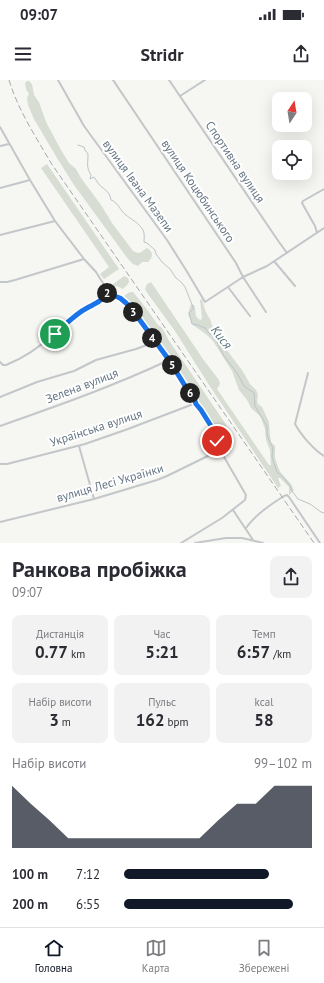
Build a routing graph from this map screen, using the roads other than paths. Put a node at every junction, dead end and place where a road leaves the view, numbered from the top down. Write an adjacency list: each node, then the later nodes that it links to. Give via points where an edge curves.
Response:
1 (58, 80): 22 (street, вулиця Івана Мазепи, via 84,126 167,240 205,302)
2 (113, 80): 19 (street, вулиця Коцюбинського)
3 (169, 80): 5 (street, Спортивна вулиця)
4 (205, 80): 5 (street)
5 (180, 96): 16 (street, Спортивна вулиця)
6 (0, 127): 7 (street)
7 (9, 144): 8 (street); 9 (street)
8 (0, 146)
9 (30, 180): 10 (street); 12 (street)
10 (0, 188)
11 (324, 189): 14 (street, via 302,202)
12 (55, 221): 15 (street); 17 (street)
13 (324, 228): 14 (street)
14 (317, 232): 16 (street)
15 (0, 235)
16 (287, 253): 18 (street)
17 (84, 259): 20 (street, via 15,280); 23 (street, via 100,278)
18 (274, 261): 19 (street); 21 (street)
19 (243, 277): 22 (street); 24 (street, вулиця Коцюбинського)
20 (0, 282)
21 (295, 286)
22 (228, 287): 25 (street)
23 (106, 293): 26 (street, via 126,303); 28 (street, via 101,300 75,315 45,342 7,365)
24 (266, 312)
25 (250, 316)
26 (155, 342): 27 (street); 30 (street, via 96,360 74,371)
27 (169, 360): 31 (street); 32 (street, Зелена вулиця, via 78,398)
28 (0, 362)
29 (308, 373): 35 (street, via 295,424)
30 (0, 397)
31 (196, 403): 33 (street, Українська вулиця); 34 (street, via 211,426)
32 (0, 426)
33 (79, 446): 36 (street, Українська вулиця); 37 (street)
34 (220, 450): 37 (street, вулиця Лесі Українки, via 162,478); 38 (street, via 246,495 245,500)
35 (324, 456)
36 (0, 464)
37 (94, 499): 39 (street, вулиця Лесі Українки)
38 (232, 509): 40 (street); 42 (street)
39 (0, 522)
40 (246, 528): 41 (street); 45 (street, via 259,514 287,495)
41 (253, 540): 43 (street, via 226,538); 44 (street)
42 (181, 543)
43 (195, 543)
44 (263, 543)
45 (320, 543)

